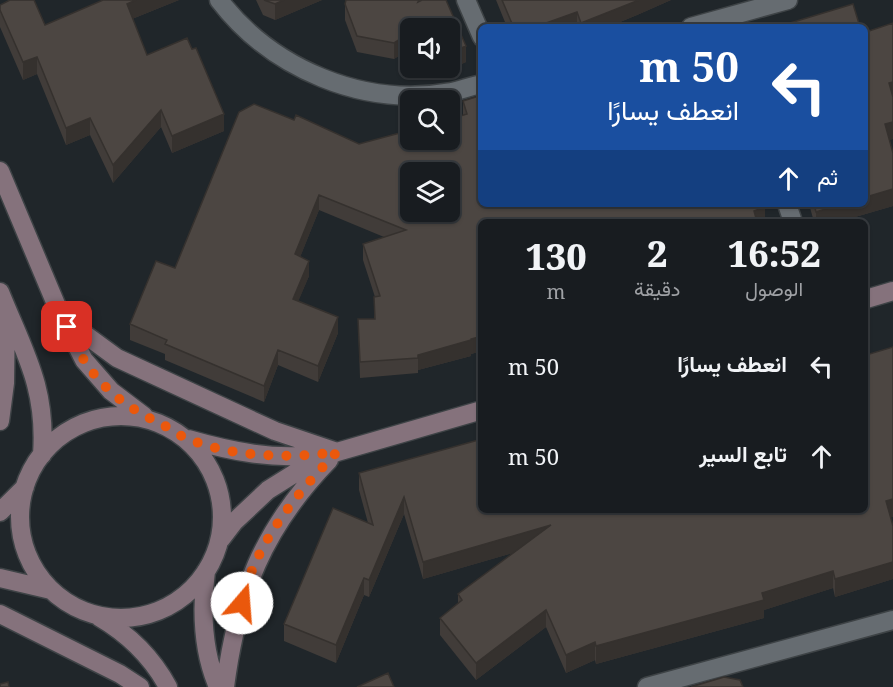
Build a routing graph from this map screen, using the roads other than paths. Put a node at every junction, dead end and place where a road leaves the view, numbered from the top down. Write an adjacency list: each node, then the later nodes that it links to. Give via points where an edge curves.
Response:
1 (219, 0): 7 (street, via 252,36 280,57 345,86 415,95)
2 (466, 0): 6 (street)
3 (788, 0): 4 (street)
4 (735, 21): 5 (street)
5 (713, 24)
6 (478, 28)
7 (478, 85)
8 (0, 171): 12 (main road)
9 (893, 291): 10 (main road)
10 (868, 298)
11 (3, 301): 15 (main road, via 5,383); 18 (main road, via 35,376 42,416)
12 (58, 309): 14 (main road, via 96,377); 17 (main road, via 76,328 117,358 275,431)
13 (478, 411): 17 (main road)
14 (150, 420): 16 (main road); 18 (main road, via 119,415 99,418 63,434)
15 (0, 421)
16 (186, 438): 17 (main road, via 273,455); 21 (main road, via 204,458 220,494)
17 (337, 452): 21 (main road, via 268,489); 31 (main road, via 287,510 253,568 232,639)
18 (42, 454): 19 (main road)
19 (25, 487): 20 (main road); 24 (main road, via 20,520 22,540 38,575)
20 (0, 512)
21 (219, 541): 22 (main road)
22 (207, 571): 26 (main road, via 179,600 162,609 123,618); 30 (main road, via 203,596 205,644)
23 (0, 578): 24 (main road)
24 (52, 591): 26 (main road)
25 (0, 614): 28 (main road)
26 (92, 614): 29 (main road, via 140,648)
27 (893, 620): 32 (street)
28 (140, 687)
29 (168, 687)
30 (218, 687)
31 (225, 687)
32 (647, 687)

